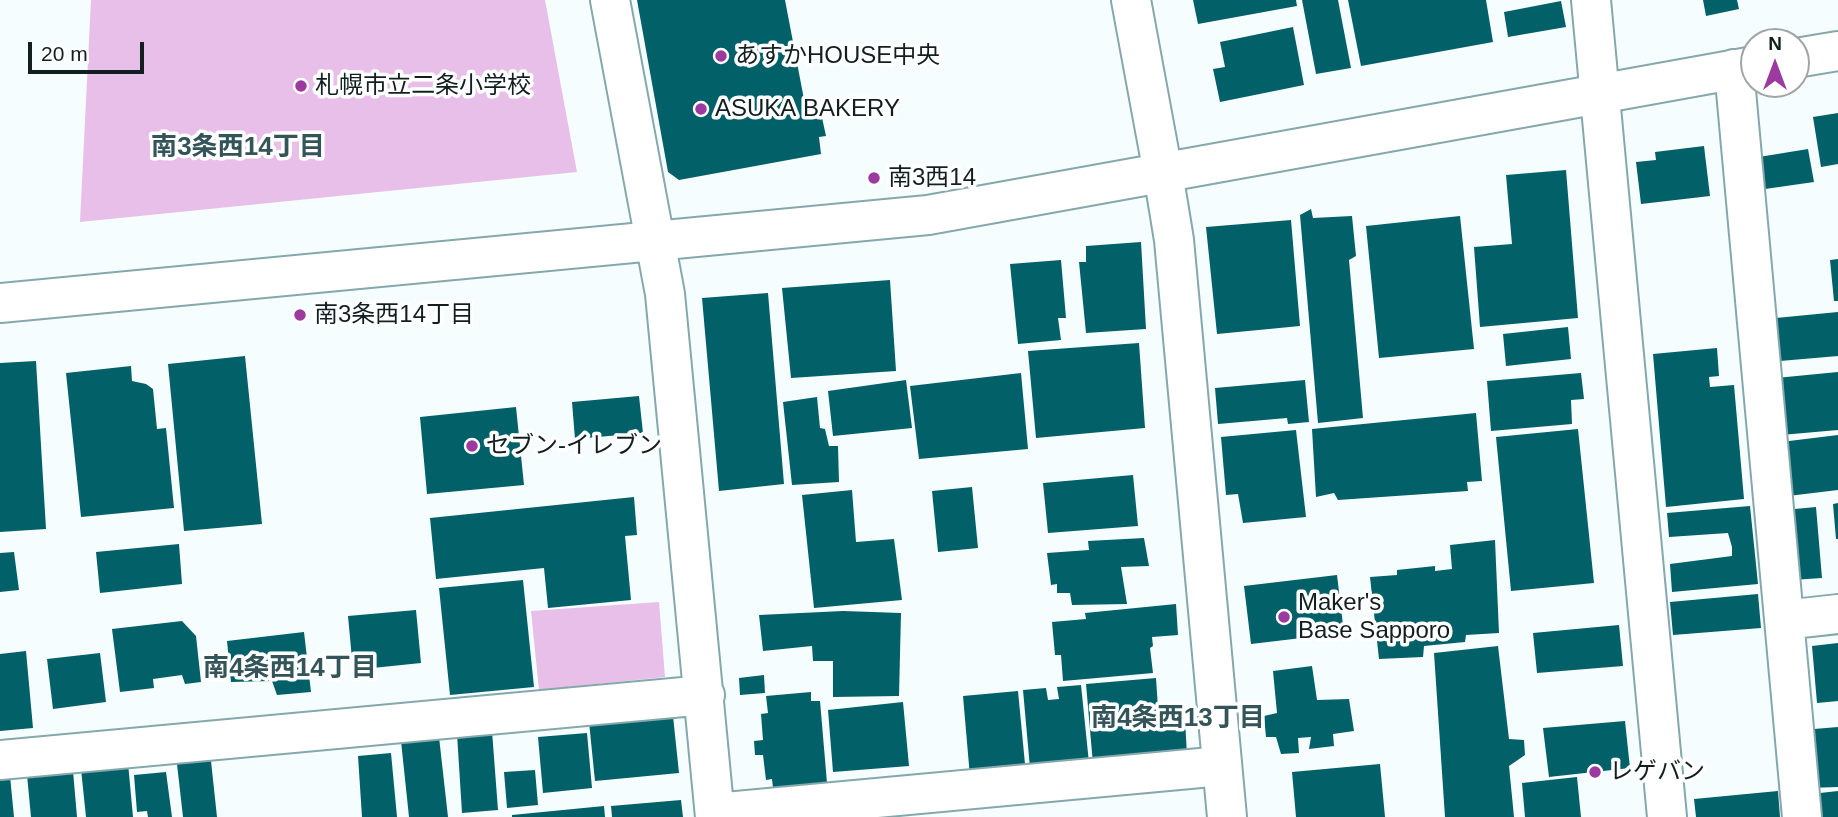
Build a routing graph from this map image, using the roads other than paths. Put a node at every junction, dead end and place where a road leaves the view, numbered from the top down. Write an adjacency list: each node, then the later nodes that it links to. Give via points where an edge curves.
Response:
1 (610, 0): 10 (street)
2 (1131, 0): 9 (street)
3 (1591, 0): 7 (street)
4 (1838, 51): 5 (street)
5 (1810, 56)
6 (1740, 69): 7 (street)
7 (1600, 94): 9 (street); 19 (street)
8 (1746, 98): 13 (street)
9 (1163, 173): 10 (street, via 928,215); 16 (street, via 1175,254)
10 (656, 241): 11 (street); 14 (street)
11 (0, 303)
12 (1838, 614): 13 (street)
13 (1784, 620): 20 (street)
14 (705, 695): 15 (street); 17 (street)
15 (0, 760)
16 (1222, 766): 17 (street); 18 (street)
17 (715, 815)
18 (1227, 817)
19 (1667, 817)
20 (1802, 817)

